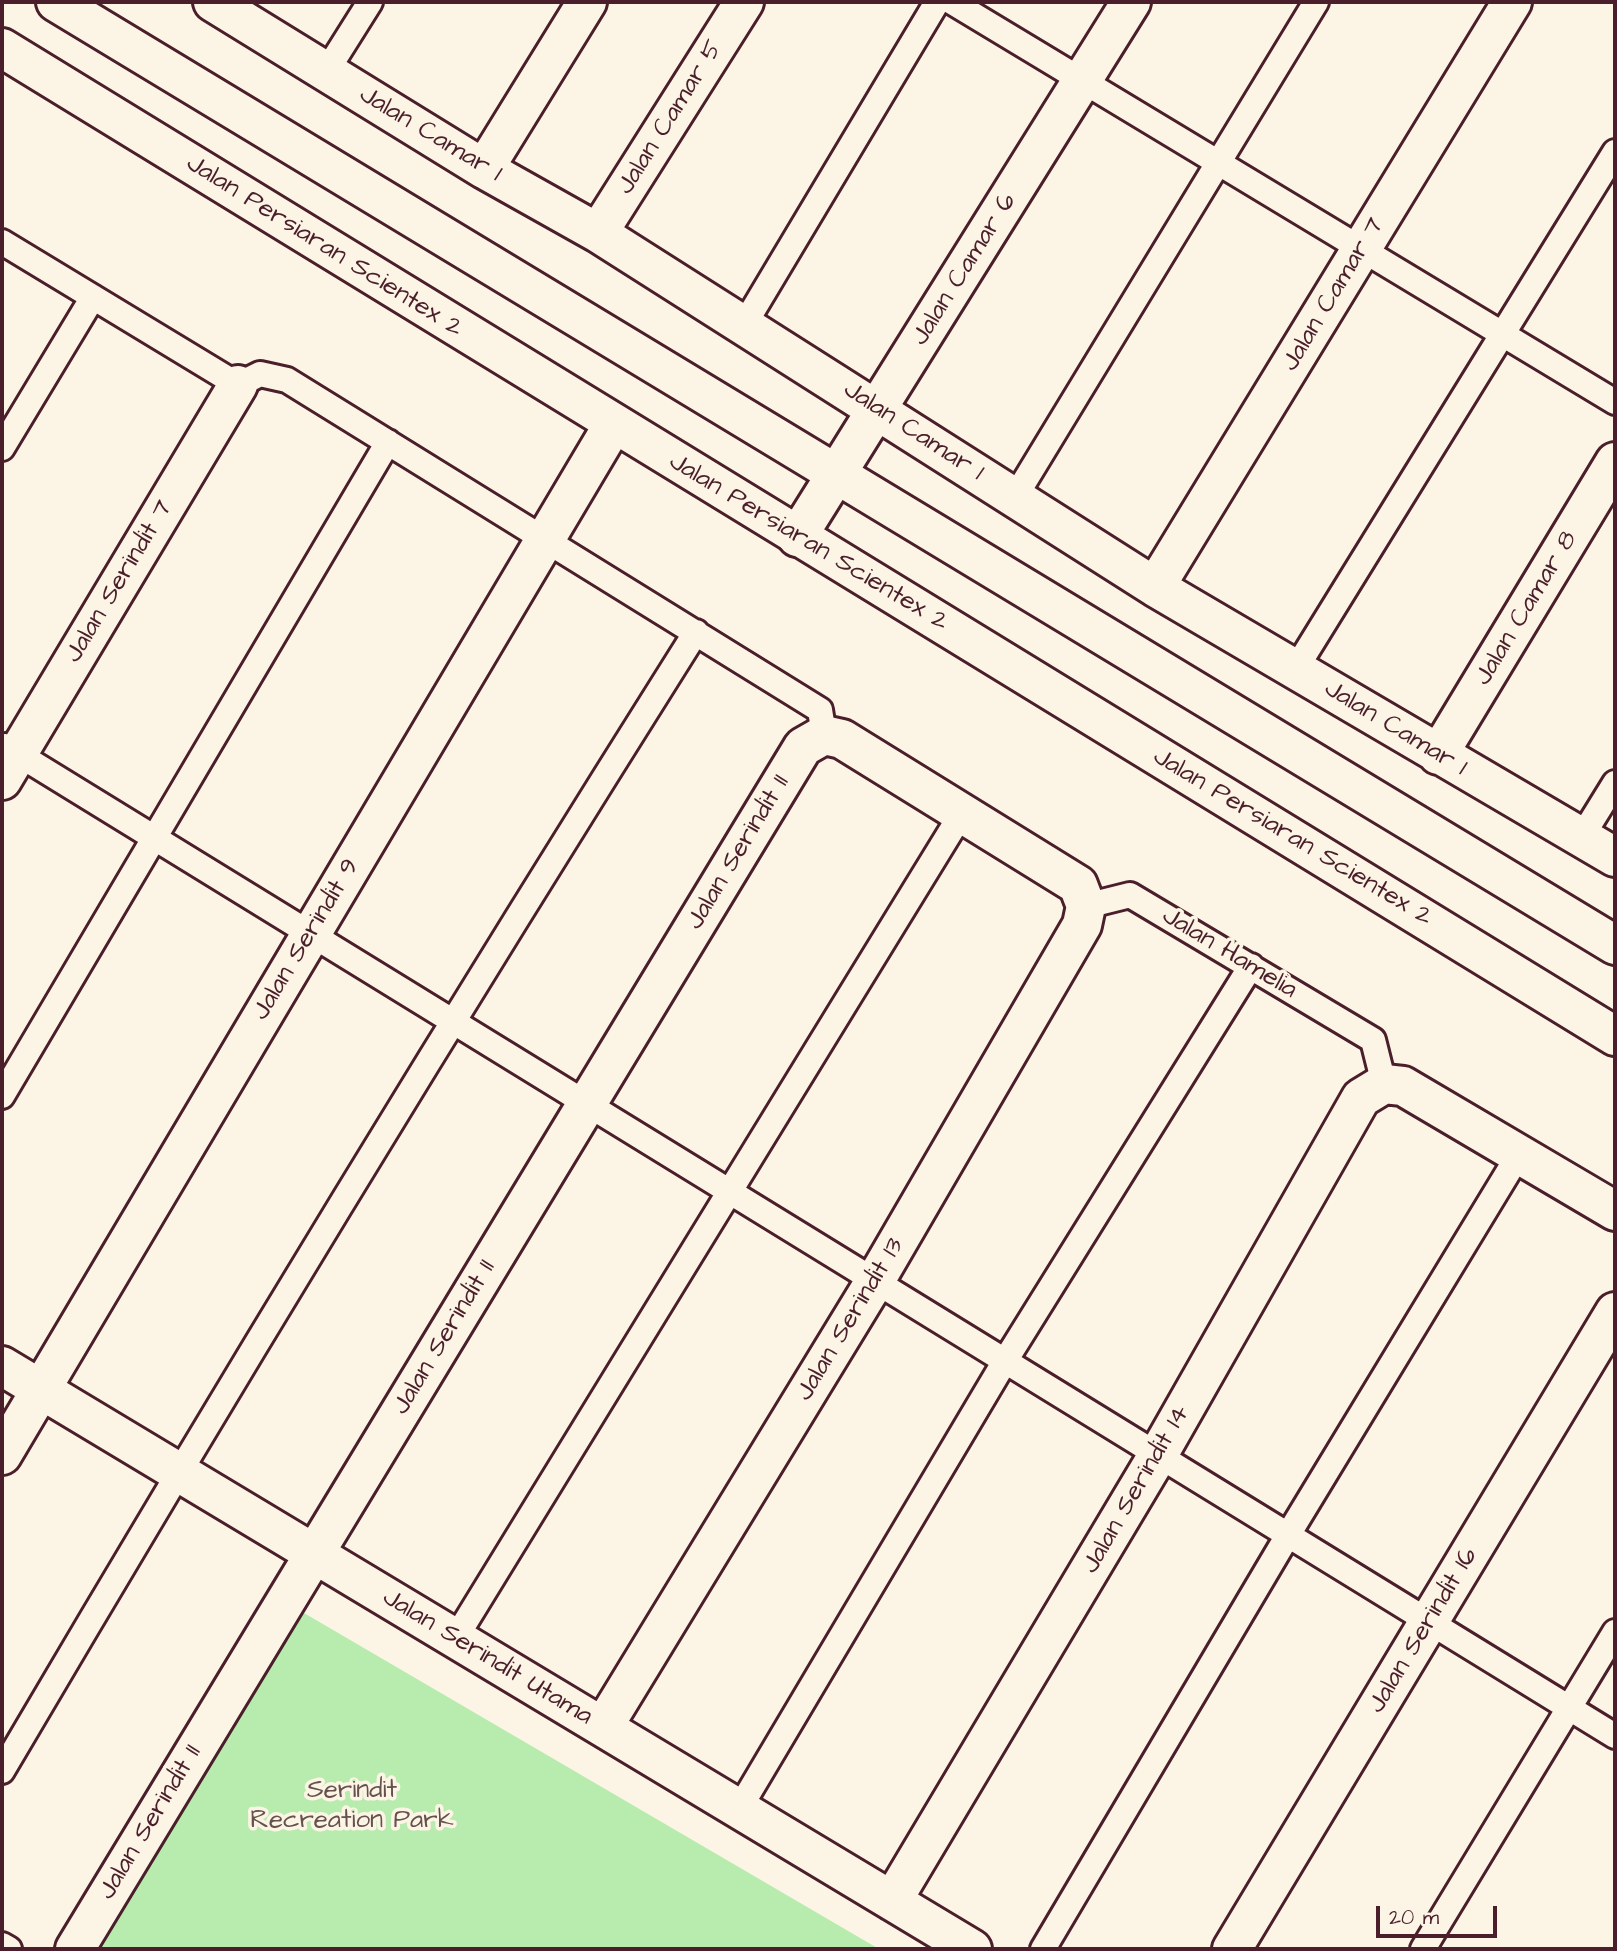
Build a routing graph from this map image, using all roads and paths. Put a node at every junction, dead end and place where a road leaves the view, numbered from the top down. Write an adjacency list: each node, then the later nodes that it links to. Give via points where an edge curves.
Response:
1 (56, 2): 30 (street)
2 (213, 2): 12 (street, Jalan Camar 1)
3 (370, 2): 12 (lane)
4 (587, 2): 16 (street)
5 (744, 2): 17 (street, Jalan Camar 5)
6 (937, 2): 21 (lane)
7 (952, 2): 13 (lane)
8 (1131, 2): 13 (street, Jalan Camar 6)
9 (1316, 2): 15 (lane)
10 (1512, 2): 19 (street, Jalan Camar 7)
11 (2, 48): 26 (street, Jalan Persiaran Scientex 2)
12 (326, 72): 16 (street, Jalan Camar 1)
13 (1082, 81): 15 (lane); 25 (street, Jalan Camar 6)
14 (1615, 152): 22 (lane)
15 (1217, 162): 19 (lane); 31 (lane)
16 (484, 169): 17 (street, Jalan Camar 1)
17 (598, 233): 21 (street, Jalan Camar 1)
18 (2, 243): 20 (lane)
19 (1361, 249): 22 (lane); 34 (street, Jalan Camar 7)
20 (93, 297): 23 (lane); 28 (lane)
21 (744, 325): 25 (street, Jalan Camar 1)
22 (1504, 333): 24 (lane); 36 (lane)
23 (238, 385): 27 (lane, via 260,374 287,380); 39 (street, Jalan Serindit 7)
24 (1615, 402)
25 (878, 409): 30 (street, Jalan Camar 6); 31 (street, Jalan Camar 1)
26 (613, 425): 32 (street, Jalan Persiaran Scientex 2); 33 (street, Jalan Serindit 9)
27 (388, 442): 33 (lane); 42 (lane)
28 (2, 448)
29 (1615, 463): 38 (street, Jalan Camar 8)
30 (835, 475): 32 (street, Jalan Camar 6); 47 (street)
31 (1015, 497): 34 (street, Jalan Camar 1)
32 (797, 537): 50 (street, Jalan Persiaran Scientex 2)
33 (546, 538): 35 (lane); 46 (street, Jalan Serindit 9)
34 (1155, 587): 36 (street, Jalan Camar 1)
35 (696, 632): 37 (lane, via 820,710); 49 (lane)
36 (1295, 670): 38 (street, Jalan Camar 1)
37 (824, 735): 41 (street, via 842,739); 53 (street, Jalan Serindit 11, via 803,747)
38 (1438, 755): 43 (street, Jalan Camar 1)
39 (7, 759): 42 (lane)
40 (1615, 783): 43 (lane)
41 (962, 813): 45 (street, via 1078,885); 55 (lane)
42 (154, 837): 46 (lane); 52 (lane)
43 (1581, 838): 44 (street, Jalan Camar 1)
44 (1615, 857)
45 (1086, 906): 48 (lane, Jalan Hamelia, via 1130,895); 57 (street, Jalan Serindit 13, via 1082,925)
46 (311, 933): 49 (lane); 61 (street, Jalan Serindit 9)
47 (1615, 945)
48 (1251, 966): 51 (lane, Jalan Hamelia, via 1373,1040); 59 (lane)
49 (452, 1020): 53 (lane); 64 (lane)
50 (1615, 1036)
51 (1384, 1084): 54 (street, via 1404,1086); 63 (street, Jalan Serindit 14, via 1361,1098)
52 (2, 1096)
53 (587, 1104): 55 (lane); 66 (street, Jalan Serindit 11)
54 (1518, 1156): 56 (street); 65 (lane)
55 (729, 1191): 57 (lane); 69 (lane)
56 (1615, 1212)
57 (876, 1281): 59 (lane); 71 (street, Jalan Serindit 13)
58 (1615, 1312): 67 (street, Jalan Serindit 16)
59 (1005, 1361): 63 (lane); 74 (lane)
60 (2, 1366): 61 (street, Jalan Serindit Utama)
61 (41, 1390): 62 (street, Jalan Serindit 9); 64 (street, Jalan Serindit Utama)
62 (2, 1455)
63 (1158, 1455): 65 (lane); 75 (street, Jalan Serindit 14)
64 (178, 1472): 66 (street, Jalan Serindit Utama); 73 (lane)
65 (1288, 1535): 67 (lane); 80 (lane)
66 (314, 1554): 69 (street, Jalan Serindit Utama); 78 (street, Jalan Serindit 11)
67 (1429, 1621): 70 (lane); 81 (street, Jalan Serindit 16)
68 (1615, 1632): 70 (lane)
69 (456, 1639): 71 (street, Jalan Serindit Utama)
70 (1569, 1708): 72 (lane); 82 (lane)
71 (603, 1727): 74 (street, Jalan Serindit Utama)
72 (1615, 1736)
73 (2, 1771)
74 (739, 1809): 75 (street, Jalan Serindit Utama)
75 (892, 1901): 79 (street, Jalan Serindit Utama)
76 (2, 1945): 77 (lane)
77 (9, 1949)
78 (75, 1949)
79 (972, 1949)
80 (1043, 1949)
81 (1232, 1949)
82 (1423, 1949)

